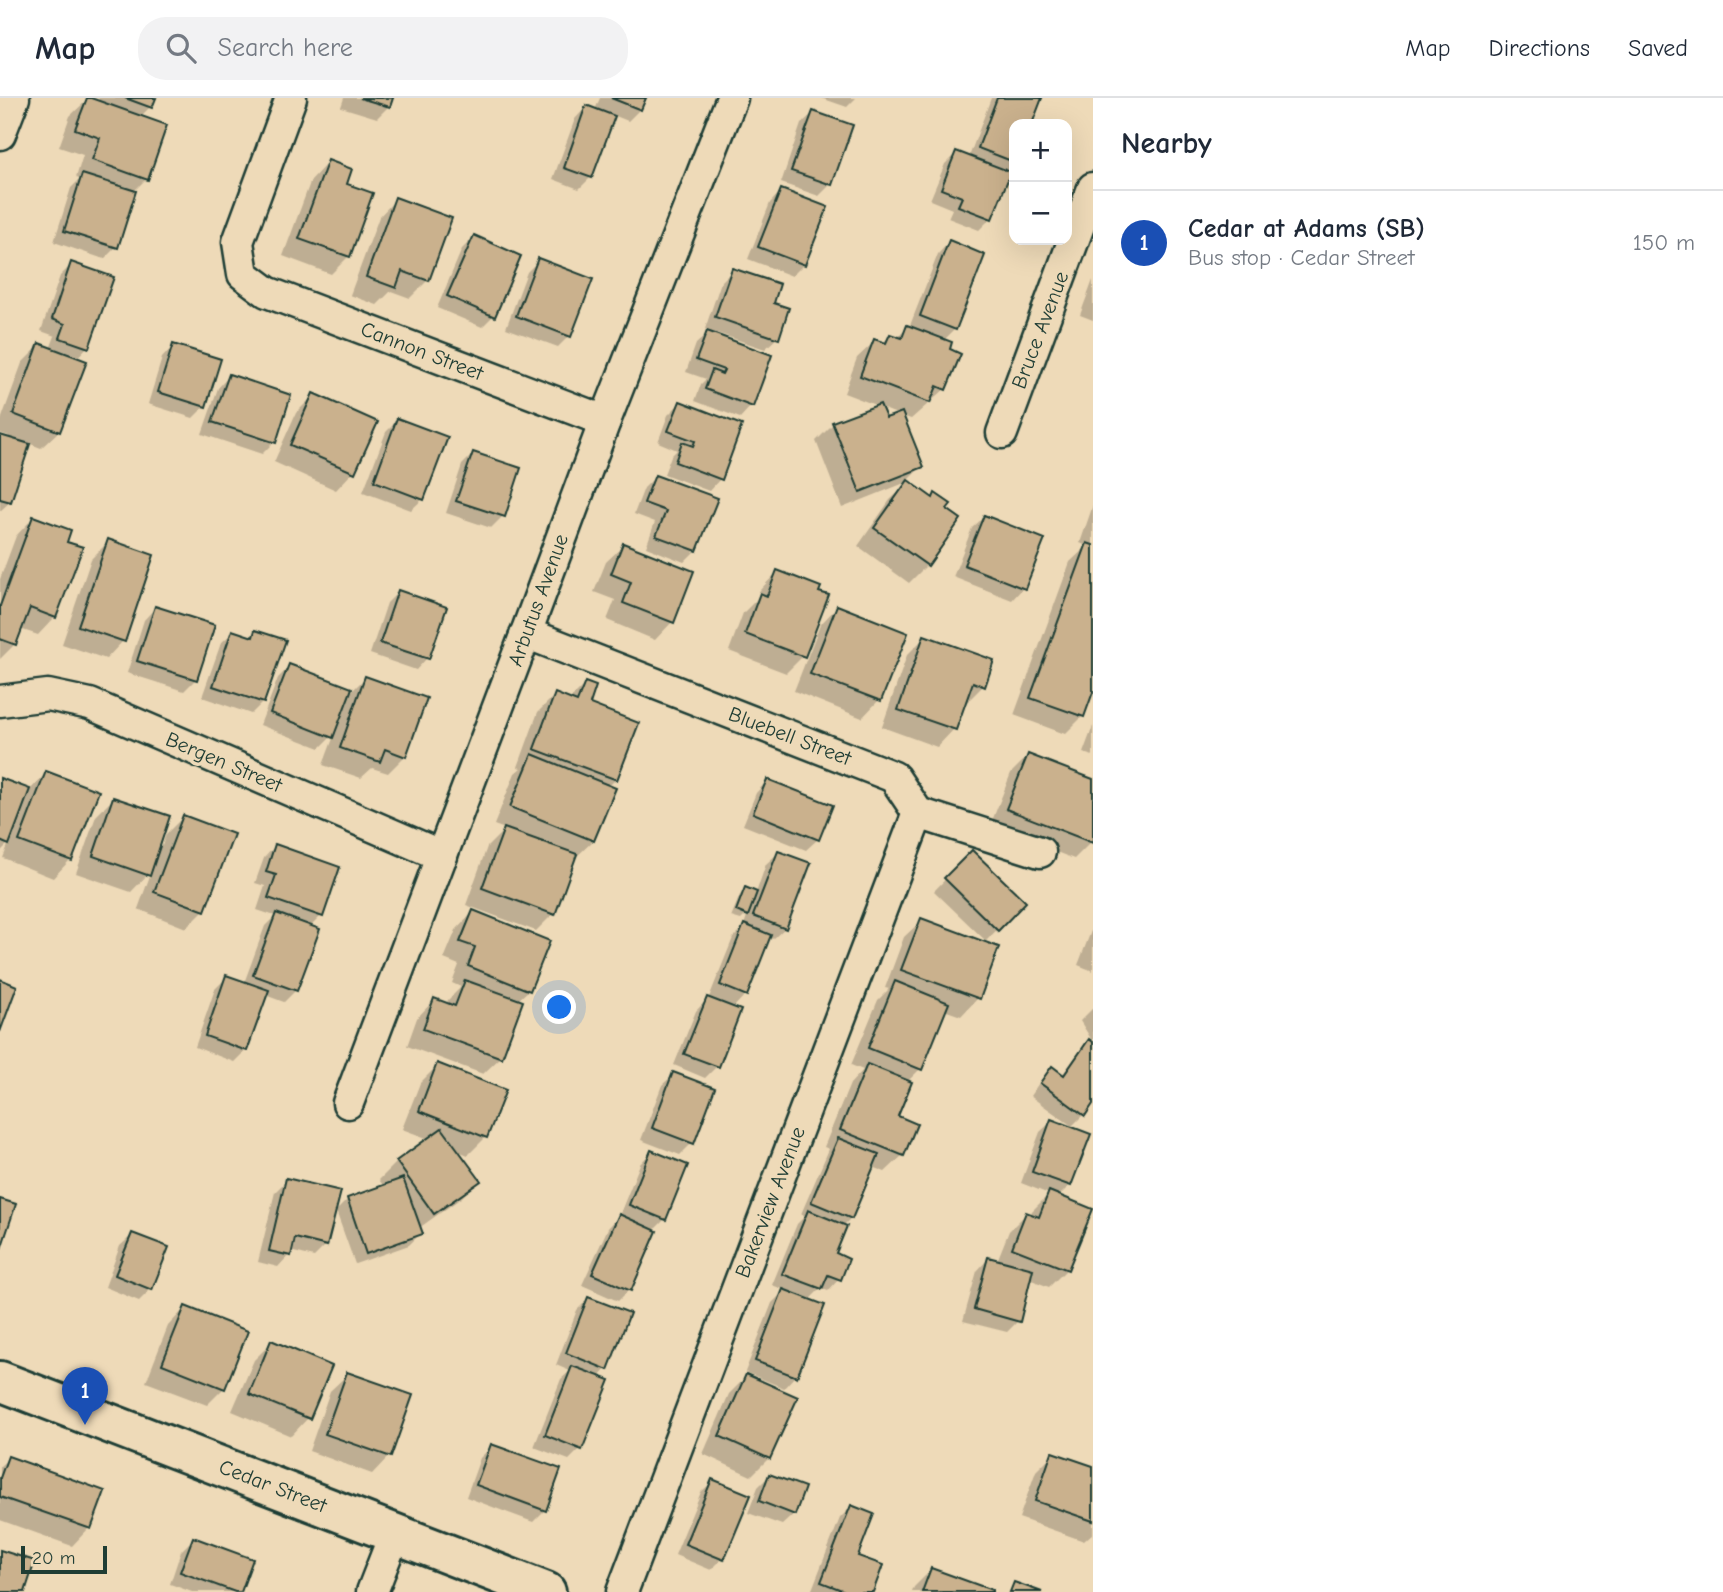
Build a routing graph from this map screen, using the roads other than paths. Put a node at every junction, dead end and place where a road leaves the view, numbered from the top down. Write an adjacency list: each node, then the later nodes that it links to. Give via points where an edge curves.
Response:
1 (14, 98): 4 (street)
2 (291, 98): 6 (street, Cannon Street, via 238,242 243,274 267,292)
3 (732, 98): 6 (street, Arbutus Avenue)
4 (0, 134)
5 (1093, 188): 7 (street, Bruce Avenue)
6 (605, 421): 8 (street, Arbutus Avenue)
7 (1002, 433)
8 (526, 633): 10 (street, Bluebell Street, via 894,777); 12 (street, Arbutus Avenue)
9 (0, 701): 12 (street, Bergen Street, via 48,695 89,704)
10 (918, 813): 11 (street); 18 (street, Bakerview Avenue)
11 (1041, 852)
12 (442, 856): 13 (street, Arbutus Avenue)
13 (348, 1103)
14 (0, 1382): 15 (main road, Cedar Street)
15 (395, 1533): 16 (street); 17 (main road, Cedar Street)
16 (372, 1592)
17 (546, 1592)
18 (621, 1592)

